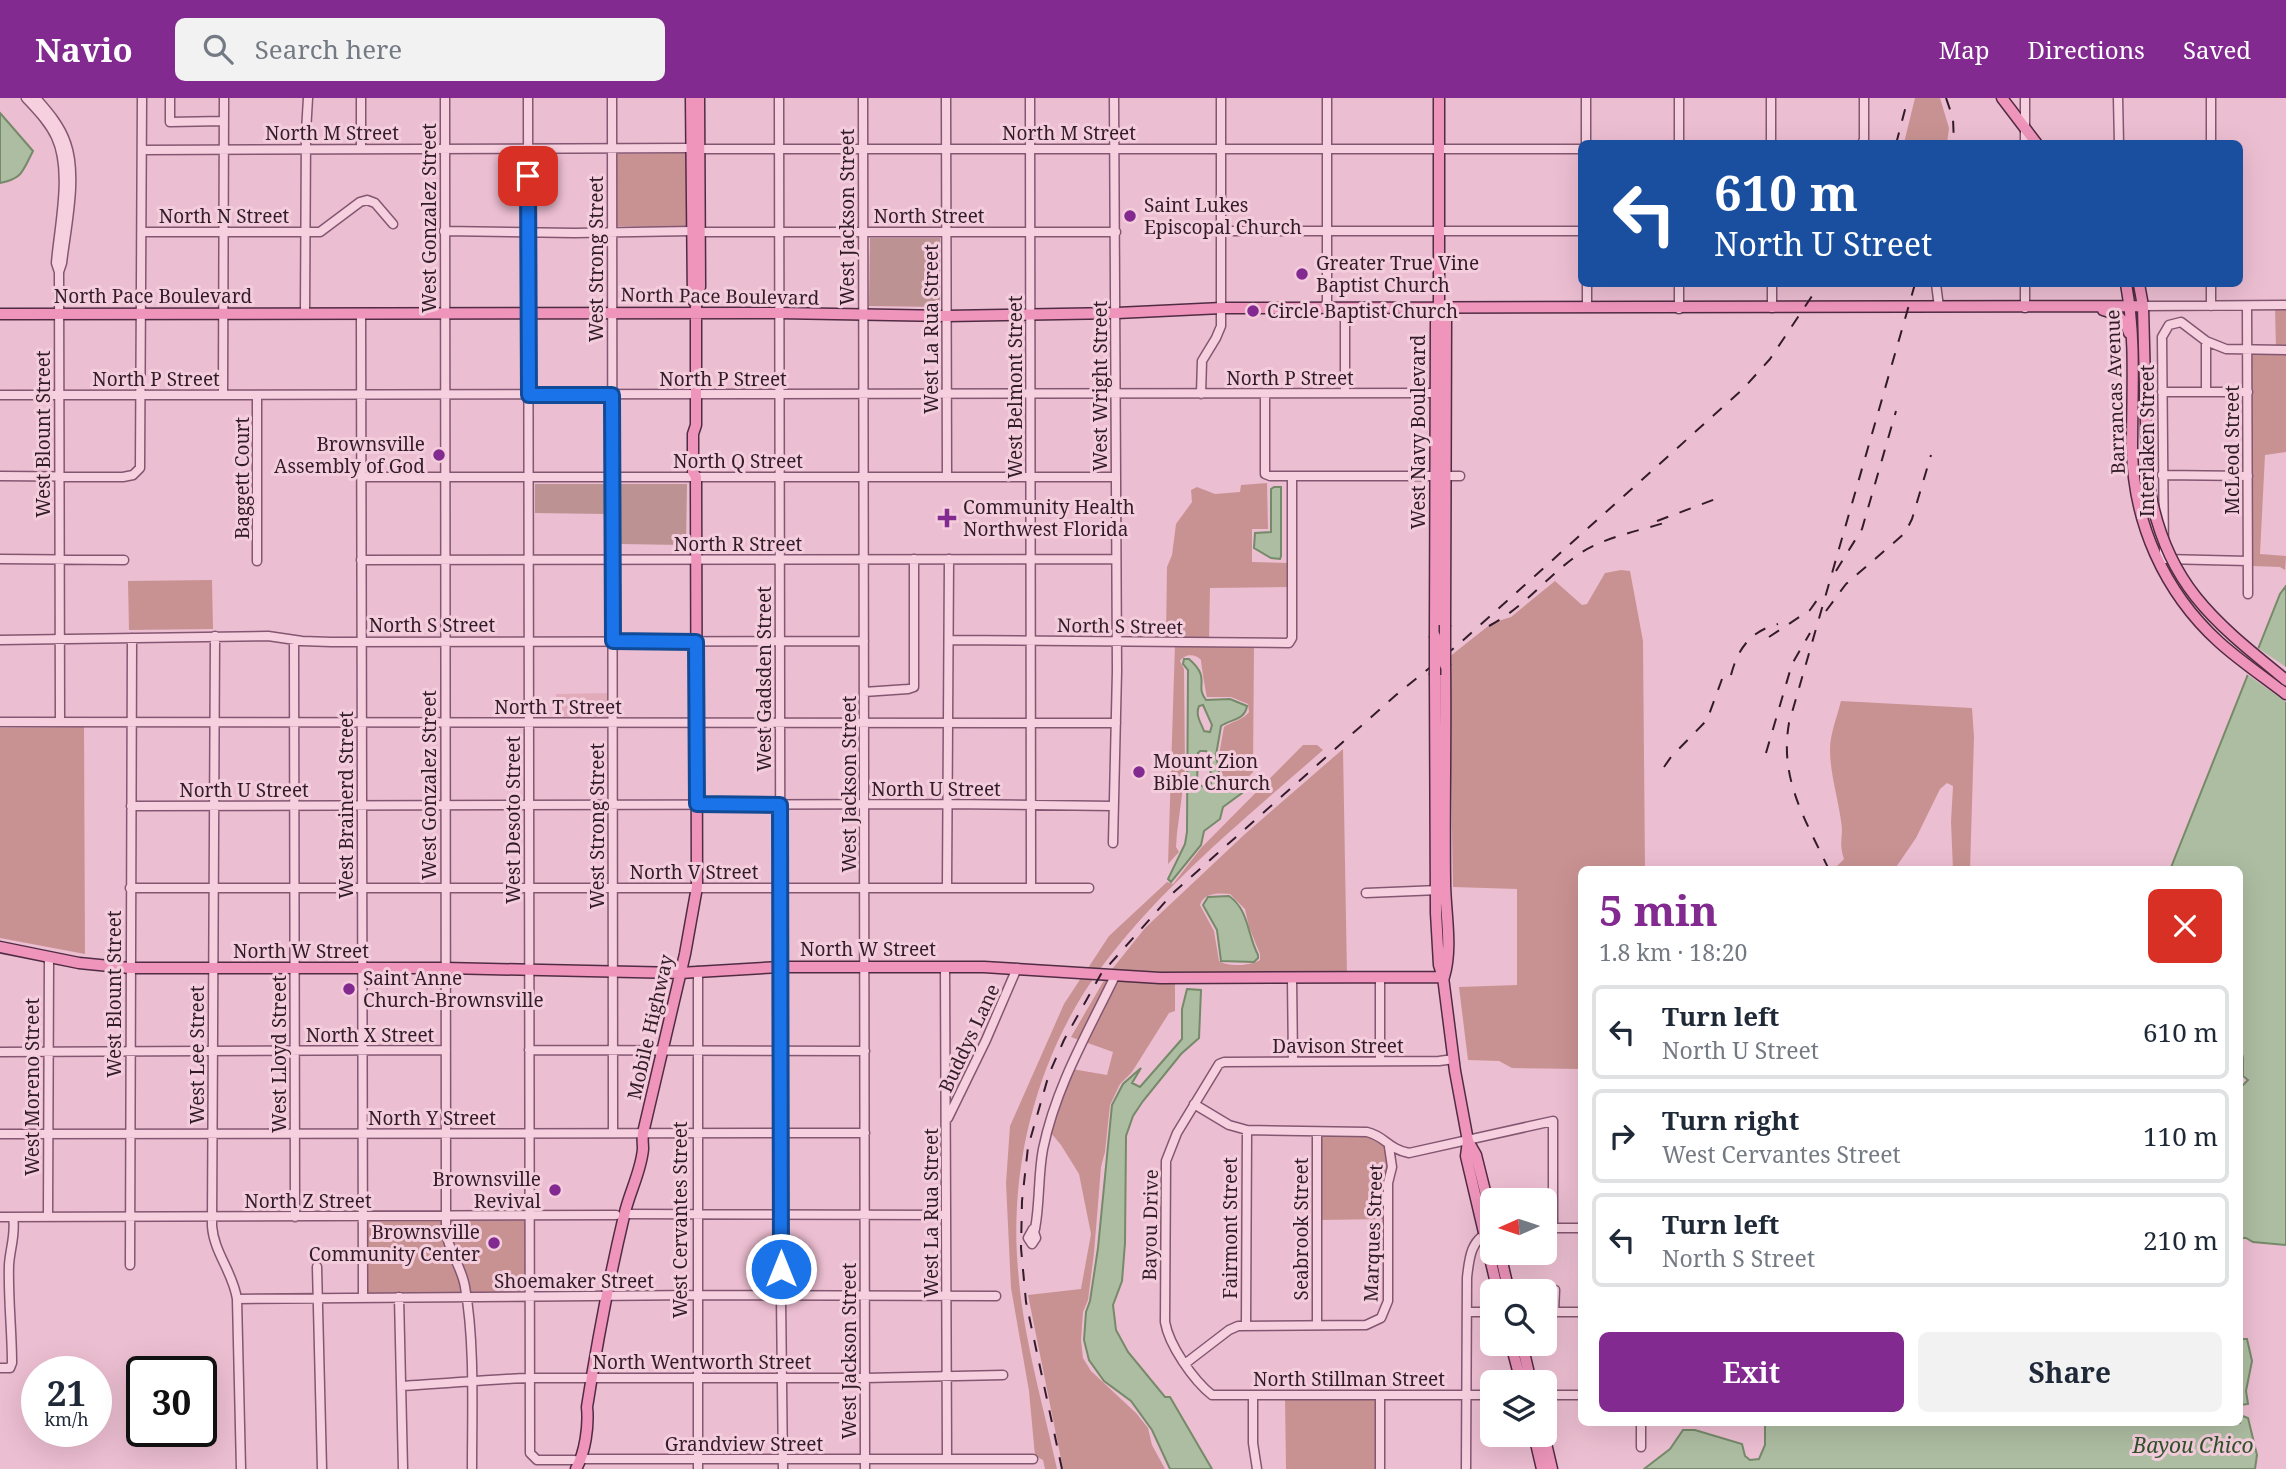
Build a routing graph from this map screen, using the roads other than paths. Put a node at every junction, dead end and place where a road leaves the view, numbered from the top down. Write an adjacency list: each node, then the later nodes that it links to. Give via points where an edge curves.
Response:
1 (26, 98): 29 (street, West Blount Street)
2 (36, 98): 29 (street, West Blount Street)
3 (142, 98): 56 (street)
4 (170, 98): 30 (street, via 170,122)
5 (224, 98): 30 (street)
6 (308, 98): 43 (street)
7 (361, 98): 44 (street)
8 (444, 98): 40 (street, West Gonzalez Street)
9 (528, 98): 41 (street, West Desoto Street)
10 (612, 98): 45 (street, West Strong Street)
11 (691, 98): 46 (main road)
12 (699, 98): 46 (main road)
13 (779, 98): 47 (street, West Gadsden Street)
14 (863, 98): 48 (street, West Jackson Street)
15 (947, 98): 49 (street, West La Rua Street)
16 (1030, 98): 50 (street, West Belmont Street)
17 (1114, 98): 51 (street, West Wright Street)
18 (1221, 98): 52 (street)
19 (1327, 98): 53 (street)
20 (1439, 98): 54 (main road, West Navy Boulevard)
21 (1586, 98): 32 (street)
22 (1679, 98): 33 (street)
23 (1772, 98): 34 (street)
24 (1864, 98): 35 (street)
25 (2002, 98): 31 (main road)
26 (2025, 98): 31 (street)
27 (2118, 98): 38 (street)
28 (2211, 98): 39 (street)
29 (49, 119): 108 (street, West Blount Street, via 61,132 71,173 65,197)
30 (224, 121): 42 (street)
31 (2024, 127): 36 (street); 37 (main road)
32 (1586, 140)
33 (1679, 140)
34 (1772, 140)
35 (1864, 140)
36 (2025, 140)
37 (2035, 140)
38 (2119, 140)
39 (2211, 140)
40 (444, 148): 41 (street, North M Street); 44 (street, North M Street); 59 (street, West Gonzalez Street)
41 (528, 148): 45 (street, North M Street); 60 (street, West Desoto Street)
42 (224, 149): 43 (street, North M Street); 56 (street, North M Street); 65 (street)
43 (306, 149): 44 (street, North M Street); 66 (street)
44 (361, 149)
45 (612, 149): 46 (street, North M Street); 61 (street, West Strong Street)
46 (695, 149): 47 (street, North M Street); 67 (main road)
47 (779, 149): 48 (street, North M Street); 68 (street, West Gadsden Street)
48 (863, 149): 49 (street, North M Street); 69 (street, West Jackson Street)
49 (946, 149): 50 (street, North M Street); 70 (street, West La Rua Street)
50 (1030, 149): 51 (street, North M Street); 71 (street, West Belmont Street)
51 (1115, 149): 52 (street, North M Street); 72 (street, West Wright Street)
52 (1221, 149): 53 (street, North M Street); 58 (street)
53 (1327, 149): 54 (street, North M Street); 62 (street)
54 (1439, 149): 55 (street, North M Street); 73 (main road, West Navy Boulevard)
55 (1578, 149)
56 (142, 150): 64 (street)
57 (393, 224): 66 (street, via 367,200 324,230)
58 (1222, 230): 62 (street); 92 (street)
59 (444, 231): 60 (street); 102 (street, West Gonzalez Street)
60 (528, 231): 61 (street); 98 (street, West Desoto Street)
61 (612, 231): 67 (street); 103 (street, West Strong Street)
62 (1327, 231): 73 (street); 93 (street)
63 (1578, 231): 73 (street)
64 (142, 232): 65 (street, North N Street); 109 (street)
65 (223, 232): 66 (street, North N Street); 99 (street)
66 (306, 232): 100 (street)
67 (696, 232): 68 (street, North Street); 96 (main road)
68 (779, 232): 69 (street, North Street); 104 (street, West Gadsden Street)
69 (863, 232): 70 (street, North Street); 110 (street, West Jackson Street)
70 (946, 232): 71 (street, North Street); 111 (street, West La Rua Street)
71 (1030, 232): 72 (street, North Street); 105 (street, West Belmont Street)
72 (1116, 232): 106 (street, West Wright Street)
73 (1440, 232): 86 (main road, West Navy Boulevard)
74 (1587, 287): 87 (street)
75 (1679, 287): 97 (street)
76 (1772, 287): 95 (street)
77 (1936, 287): 88 (street)
78 (2025, 287): 89 (street)
79 (2127, 287): 91 (main road, Barrancas Avenue)
80 (2140, 287): 83 (main road, Barrancas Avenue)
81 (2211, 287): 84 (street)
82 (2286, 305): 85 (street)
83 (2143, 306): 84 (street); 91 (main road, North Pace Boulevard); 187 (main road, Barrancas Avenue, bridge, via 2147,464 2155,516 2166,547 2190,590 2229,634)
84 (2211, 306): 85 (street)
85 (2247, 306): 115 (street, McLeod Street)
86 (1439, 307): 87 (main road, North Pace Boulevard); 94 (main road, North Pace Boulevard); 120 (main road, West Navy Boulevard, via 1446,319)
87 (1587, 307): 97 (main road, North Pace Boulevard)
88 (1938, 307): 89 (main road, North Pace Boulevard); 95 (main road, North Pace Boulevard)
89 (2025, 307): 90 (main road, North Pace Boulevard)
90 (2093, 307): 91 (main road, North Pace Boulevard); 113 (main road, via 2120,317)
91 (2130, 307): 113 (main road, Barrancas Avenue)
92 (1222, 308): 93 (main road, North Pace Boulevard); 106 (main road, North Pace Boulevard); 126 (street, via 1220,332 1202,361)
93 (1327, 308): 94 (main road, North Pace Boulevard)
94 (1345, 308): 119 (street)
95 (1772, 308): 97 (main road, North Pace Boulevard)
96 (696, 309): 103 (main road, North Pace Boulevard); 104 (main road, North Pace Boulevard); 136 (main road)
97 (1679, 309)
98 (528, 312): 102 (main road, North Pace Boulevard); 103 (main road, North Pace Boulevard); 134 (street, West Desoto Street)
99 (223, 313): 100 (main road, North Pace Boulevard); 109 (main road, North Pace Boulevard); 130 (street)
100 (305, 313): 101 (main road, North Pace Boulevard)
101 (361, 313): 102 (main road, North Pace Boulevard); 132 (street, West Brainerd Street)
102 (444, 313): 133 (street, West Gonzalez Street)
103 (612, 313): 135 (street, West Strong Street)
104 (779, 313): 110 (main road, North Pace Boulevard); 137 (street, West Gadsden Street)
105 (1030, 313): 106 (main road, North Pace Boulevard); 111 (main road, North Pace Boulevard); 124 (street, West Belmont Street)
106 (1117, 313): 125 (street, West Wright Street)
107 (0, 314): 108 (main road, North Pace Boulevard)
108 (59, 314): 109 (main road, North Pace Boulevard); 121 (street, West Blount Street)
109 (141, 314): 129 (street)
110 (863, 316): 111 (main road, North Pace Boulevard); 122 (street, West Jackson Street)
111 (947, 316): 123 (street, West La Rua Street)
112 (2206, 341): 115 (street); 116 (street, Interlaken Street, via 2185,323 2169,325 2162,337); 117 (street)
113 (2132, 346): 189 (main road, Barrancas Avenue, via 2132,451 2137,494 2152,546 2177,594 2218,641)
114 (2286, 350): 115 (street)
115 (2248, 351): 118 (street, McLeod Street)
116 (2162, 392): 117 (street); 138 (street, Interlaken Street)
117 (2206, 392): 118 (street)
118 (2248, 392): 142 (street, McLeod Street)
119 (1345, 393): 120 (street, North P Street); 127 (street, North P Street)
120 (1440, 393): 140 (main road, West Navy Boulevard)
121 (59, 394): 128 (street, North P Street); 129 (street, North P Street); 143 (street, West Blount Street)
122 (863, 394): 123 (street, North P Street); 137 (street, North P Street); 148 (street, West Jackson Street)
123 (947, 394): 124 (street, North P Street); 149 (street, West La Rua Street)
124 (1030, 394): 125 (street, North P Street); 150 (street, West Belmont Street)
125 (1116, 394): 126 (street, North P Street); 151 (street, West Wright Street)
126 (1201, 394): 127 (street, North P Street)
127 (1265, 394): 152 (street, via 1265,474)
128 (0, 395)
129 (141, 395): 130 (street, North P Street); 143 (street, via 142,459 136,473)
130 (223, 395): 131 (street, North P Street)
131 (257, 395): 132 (street, North P Street); 169 (street, Baggett Court)
132 (361, 395): 133 (street, North P Street); 144 (street, West Brainerd Street)
133 (445, 395): 134 (street, North P Street); 153 (street, West Gonzalez Street)
134 (529, 395): 135 (street, North P Street); 145 (street, West Desoto Street)
135 (612, 395): 136 (street, North P Street); 154 (street, West Strong Street)
136 (696, 395): 137 (street, North P Street); 146 (main road)
137 (780, 395): 147 (street, West Gadsden Street)
138 (2162, 475): 142 (street); 170 (street, Interlaken Street, via 2164,559)
139 (0, 476): 143 (street)
140 (1440, 476): 141 (street); 152 (street); 232 (main road, West Navy Boulevard, bridge, via 1435,636); 232 (main road, West Navy Boulevard, bridge, via 1446,625)
141 (1460, 476)
142 (2248, 476): 170 (street, McLeod Street)
143 (59, 477): 156 (street, West Blount Street)
144 (361, 477): 153 (street, North Q Street); 162 (street, West Brainerd Street)
145 (529, 477): 153 (street, North Q Street); 154 (street, North Q Street); 164 (street, West Desoto Street)
146 (696, 477): 147 (street, North Q Street); 154 (street, North Q Street); 166 (main road)
147 (780, 477): 148 (street, North Q Street); 167 (street, West Gadsden Street)
148 (863, 477): 149 (street, North Q Street); 168 (street, West Jackson Street)
149 (947, 477): 150 (street, North Q Street)
150 (1030, 477): 151 (street, North Q Street); 159 (street, West Belmont Street)
151 (1116, 477): 160 (street, West Wright Street)
152 (1293, 477): 180 (street, North S Street, via 1291,642)
153 (445, 478): 163 (street, West Gonzalez Street)
154 (612, 478): 165 (street, West Strong Street)
155 (0, 559): 156 (street)
156 (59, 559): 161 (street); 175 (street, West Blount Street)
157 (914, 559): 158 (street, North R Street); 168 (street, North R Street); 188 (street, via 914,687)
158 (949, 559): 159 (street, North R Street); 178 (street)
159 (1030, 559): 160 (street, North R Street); 179 (street, West Belmont Street)
160 (1116, 559): 180 (street, West Wright Street)
161 (124, 560)
162 (361, 560): 163 (street, North R Street); 185 (street, West Brainerd Street)
163 (445, 560): 164 (street, North R Street); 181 (street, West Gonzalez Street)
164 (529, 560): 165 (street, North R Street); 182 (street, West Desoto Street)
165 (612, 560): 166 (street, North R Street); 183 (street, West Strong Street)
166 (696, 560): 167 (street, North R Street); 186 (main road)
167 (780, 560): 168 (street, North R Street); 184 (street, West Gadsden Street)
168 (864, 560): 177 (street, West Jackson Street)
169 (257, 561)
170 (2248, 561): 171 (street, McLeod Street)
171 (2248, 594)
172 (215, 636): 173 (street, North S Street); 176 (street, North S Street); 192 (street, West Lee Street)
173 (132, 638): 175 (street, North S Street); 197 (street, West Blount Street)
174 (0, 640): 175 (street, North S Street)
175 (60, 640): 191 (street, West Blount Street)
176 (294, 640): 185 (street, North S Street); 198 (street, West Lloyd Street)
177 (864, 640): 184 (street, North S Street); 188 (street, West Jackson Street)
178 (949, 640): 179 (street, North S Street); 203 (street)
179 (1031, 640): 180 (street, North S Street); 196 (street, West Belmont Street)
180 (1116, 640): 204 (street, West Wright Street)
181 (445, 641): 182 (street, North S Street); 185 (street, North S Street); 194 (street, West Gonzalez Street)
182 (529, 641): 183 (street, North S Street); 199 (street, West Desoto Street)
183 (613, 641): 186 (street, North S Street); 200 (street, West Strong Street)
184 (780, 641): 186 (street, North S Street); 202 (street, West Gadsden Street)
185 (362, 642): 193 (street, West Brainerd Street)
186 (696, 642): 201 (main road)
187 (2286, 680)
188 (864, 692): 195 (street, West Jackson Street)
189 (2286, 694)
190 (0, 722): 191 (street, North T Street)
191 (60, 722): 197 (street, North T Street)
192 (213, 722): 197 (street, North T Street); 198 (street, North T Street); 212 (street, West Lee Street)
193 (361, 722): 194 (street, North T Street); 198 (street, North T Street); 214 (street, West Brainerd Street)
194 (445, 722): 199 (street, North T Street); 208 (street, West Gonzalez Street)
195 (864, 722): 202 (street, North T Street); 203 (street, North T Street); 210 (street, West Jackson Street)
196 (1031, 722): 203 (street, North T Street); 204 (street, North T Street); 207 (street, West Belmont Street)
197 (131, 723): 211 (street, West Blount Street)
198 (293, 723): 213 (street, West Lloyd Street)
199 (529, 723): 200 (street, North T Street); 215 (street, West Desoto Street)
200 (613, 723): 201 (street, North T Street); 216 (street, West Strong Street)
201 (697, 723): 202 (street, North T Street); 205 (main road)
202 (780, 723): 209 (street, West Gadsden Street)
203 (948, 723): 206 (street)
204 (1116, 723): 217 (street, West Wright Street)
205 (697, 804): 209 (street, North U Street); 216 (street, North U Street); 223 (main road)
206 (947, 804): 207 (street, North U Street); 210 (street, North U Street); 219 (street)
207 (1031, 804): 217 (street, North U Street); 220 (street, West Belmont Street)
208 (445, 805): 214 (street, North U Street); 215 (street, North U Street); 229 (street, West Gonzalez Street)
209 (780, 805): 210 (street, North U Street); 224 (street, West Gadsden Street)
210 (865, 805): 225 (street, West Jackson Street)
211 (131, 806): 212 (street, North U Street); 226 (street, West Blount Street)
212 (213, 806): 213 (street, North U Street); 221 (street, West Lee Street)
213 (294, 806): 214 (street, North U Street); 227 (street, West Lloyd Street)
214 (362, 806): 228 (street, West Brainerd Street)
215 (529, 806): 216 (street, North U Street); 222 (street, West Desoto Street)
216 (613, 806): 230 (street, West Strong Street)
217 (1112, 806): 218 (street, West Wright Street)
218 (1113, 843)
219 (947, 886): 220 (street, North V Street); 225 (street, North V Street)
220 (1031, 886): 231 (street, North V Street)
221 (212, 887): 226 (street, North V Street); 227 (street, North V Street); 240 (street, West Lee Street)
222 (529, 887): 229 (street, North V Street); 230 (street, North V Street); 245 (street, West Desoto Street)
223 (696, 887): 224 (street, North V Street); 230 (street, North V Street); 248 (main road, Mobile Highway)
224 (780, 887): 225 (street, North V Street); 236 (street, West Gadsden Street)
225 (865, 887): 237 (street, West Jackson Street)
226 (130, 888): 239 (street, West Blount Street)
227 (294, 888): 228 (street, North V Street); 241 (street, West Lloyd Street)
228 (362, 888): 229 (street, North V Street); 242 (street, West Brainerd Street)
229 (446, 888): 243 (street, West Gonzalez Street)
230 (613, 888): 247 (street, West Strong Street)
231 (1089, 888)
232 (1440, 890): 233 (street); 250 (main road, West Navy Boulevard, via 1448,964)
233 (1366, 892)
234 (0, 947): 235 (main road, North W Street)
235 (49, 957): 239 (main road, North W Street); 257 (street, West Moreno Street)
236 (780, 967): 237 (main road, North W Street); 246 (main road, North W Street); 256 (street, West Gadsden Street)
237 (865, 967): 238 (main road, North W Street); 264 (street, West Jackson Street)
238 (945, 967): 244 (main road, North W Street); 271 (street, West La Rua Street)
239 (130, 968): 240 (main road, North W Street); 258 (street, West Blount Street)
240 (212, 968): 241 (main road, North W Street); 259 (street, West Lee Street)
241 (295, 968): 242 (main road, North W Street); 260 (street, West Lloyd Street)
242 (362, 968): 243 (main road, North W Street); 261 (street, West Brainerd Street)
243 (445, 968): 245 (main road, North W Street); 262 (street, West Gonzalez Street)
244 (1017, 968): 249 (main road, North W Street); 271 (street, Buddys Lane)
245 (529, 970): 247 (main road, North W Street); 253 (street, West Desoto Street)
246 (698, 971): 248 (main road, North W Street); 255 (street, West Cervantes Street)
247 (613, 972): 248 (main road, North W Street); 263 (street, West Strong Street)
248 (680, 973): 254 (main road, Mobile Highway)
249 (1115, 976): 251 (main road, North W Street); 310 (street, via 1073,1058 1052,1115 1041,1163)
250 (1443, 977): 252 (main road, North W Street); 266 (main road, West Navy Boulevard)
251 (1292, 978): 252 (main road, North W Street); 267 (street)
252 (1380, 978): 268 (street)
253 (529, 1050): 263 (street); 276 (street, West Desoto Street)
254 (663, 1050): 255 (street); 263 (street); 286 (main road, Mobile Highway)
255 (698, 1050): 256 (street); 278 (street, West Cervantes Street)
256 (781, 1050): 264 (street); 279 (street, West Gadsden Street)
257 (48, 1051): 258 (street, North X Street); 265 (street, North X Street); 274 (street, West Moreno Street)
258 (130, 1051): 259 (street, North X Street); 282 (street, West Blount Street)
259 (212, 1051): 260 (street, North X Street); 283 (street, West Lee Street)
260 (294, 1051): 261 (street, North X Street); 284 (street, West Lloyd Street)
261 (363, 1051): 262 (street, North X Street); 285 (street, West Brainerd Street)
262 (446, 1051): 275 (street, West Gonzalez Street)
263 (613, 1051): 277 (street, West Strong Street)
264 (864, 1051): 280 (street, West Jackson Street)
265 (0, 1052)
266 (1454, 1059): 268 (street, Davison Street); 287 (main road, West Navy Boulevard)
267 (1293, 1061): 268 (street, Davison Street); 269 (street, Davison Street)
268 (1380, 1061)
269 (1222, 1062): 270 (street, Bayou Drive)
270 (1194, 1104): 272 (street); 333 (street, Bayou Drive, via 1171,1145 1165,1173 1165,1322 1171,1343)
271 (947, 1120): 297 (street, West La Rua Street)
272 (1247, 1130): 273 (street); 332 (street, Fairmont Street)
273 (1317, 1132): 288 (street, via 1367,1132); 331 (street, Seabrook Street)
274 (48, 1133): 281 (street, North Y Street); 282 (street, North Y Street); 305 (street, West Moreno Street)
275 (446, 1133): 276 (street, North Y Street); 285 (street, North Y Street); 300 (street, West Gonzalez Street)
276 (529, 1133): 277 (street, North Y Street); 301 (street, West Desoto Street)
277 (613, 1133): 286 (street, North Y Street)
278 (698, 1133): 279 (street, North Y Street); 286 (street, North Y Street); 302 (street, West Cervantes Street)
279 (780, 1133): 280 (street, North Y Street); 295 (street, West Gadsden Street)
280 (865, 1133): 296 (street, West Jackson Street)
281 (0, 1134)
282 (130, 1134): 283 (street, North Y Street); 306 (street, West Blount Street)
283 (213, 1134): 284 (street, North Y Street); 298 (street, West Lee Street)
284 (295, 1134): 285 (street, North Y Street); 307 (street, West Lloyd Street)
285 (363, 1134): 299 (street, West Brainerd Street)
286 (642, 1137): 294 (main road, Mobile Highway, via 629,1198)
287 (1468, 1141): 289 (street); 291 (main road, West Navy Boulevard); 292 (street, via 1553,1121); 293 (main road, West Navy Boulevard, via 1466,1157)
288 (1390, 1147): 289 (street); 290 (street, Marques Street)
289 (1409, 1153): 290 (street)
290 (1392, 1167): 331 (street, Marques Street, via 1388,1183 1388,1301 1381,1318 1366,1325)
291 (1484, 1188)
292 (1550, 1188)
293 (1480, 1203)
294 (620, 1214): 301 (street, North Z Street); 302 (street, North Z Street); 322 (main road, Mobile Highway)
295 (781, 1215): 296 (street, North Z Street); 302 (street, North Z Street); 323 (street, West Gadsden Street)
296 (865, 1215): 297 (street, North Z Street); 324 (street, West Jackson Street)
297 (946, 1215): 316 (street, West La Rua Street)
298 (212, 1216): 306 (street, North Z Street); 307 (street, North Z Street); 326 (street, West Lee Street, via 213,1240)
299 (363, 1216): 300 (street, North Z Street); 307 (street, North Z Street); 318 (street, West Brainerd Street)
300 (447, 1216): 301 (street, North Z Street); 320 (street, West Gonzalez Street, via 448,1244)
301 (530, 1216): 321 (street, West Desoto Street)
302 (698, 1216): 315 (street, West Cervantes Street)
303 (0, 1217): 304 (street, North Z Street)
304 (13, 1217): 305 (street, North Z Street); 314 (street, via 15,1233)
305 (48, 1217): 306 (street, North Z Street)
306 (131, 1217): 312 (street, West Blount Street)
307 (295, 1217)
308 (1558, 1228): 309 (street)
309 (1578, 1228)
310 (1035, 1229)
311 (1480, 1237): 327 (street, via 1469,1263)
312 (130, 1265)
313 (317, 1267): 325 (street)
314 (5, 1293): 334 (street, via 12,1361 10,1367)
315 (697, 1295): 322 (street, Shoemaker Street); 323 (street, Shoemaker Street); 339 (street, West Cervantes Street)
316 (947, 1296): 317 (street, Shoemaker Street); 324 (street, Shoemaker Street); 336 (street, West La Rua Street)
317 (996, 1296)
318 (363, 1297): 319 (street, Shoemaker Street); 325 (street, Shoemaker Street)
319 (399, 1297): 320 (street, Shoemaker Street); 343 (street)
320 (467, 1297): 321 (street, Shoemaker Street); 342 (street, West Gonzalez Street)
321 (530, 1297): 322 (street, Shoemaker Street); 337 (street, West Desoto Street)
322 (606, 1297): 338 (main road, Mobile Highway)
323 (781, 1297): 324 (street, Shoemaker Street); 340 (street, West Gadsden Street)
324 (865, 1297): 341 (street, West Jackson Street)
325 (318, 1298): 326 (street, Shoemaker Street); 363 (street)
326 (237, 1299): 362 (street, West Lee Street)
327 (1467, 1312): 328 (street); 347 (street)
328 (1480, 1312)
329 (1557, 1312): 330 (street)
330 (1578, 1312)
331 (1317, 1325): 332 (street)
332 (1246, 1326): 333 (street, via 1229,1330)
333 (1186, 1363): 344 (street, Bayou Drive)
334 (0, 1368)
335 (1003, 1375): 336 (street, North Wentworth Street)
336 (947, 1376): 341 (street, North Wentworth Street); 356 (street, West La Rua Street)
337 (530, 1378): 338 (street, North Wentworth Street); 342 (street, North Wentworth Street); 355 (street, West Desoto Street)
338 (592, 1378): 339 (street, North Wentworth Street); 360 (main road, Mobile Highway)
339 (698, 1378): 340 (street, North Wentworth Street); 361 (street, West Cervantes Street)
340 (781, 1378): 341 (street, North Wentworth Street); 358 (street, West Gadsden Street)
341 (865, 1378): 359 (street, West Jackson Street)
342 (472, 1382): 343 (street, North Wentworth Street); 365 (street, West Gonzalez Street)
343 (401, 1386): 364 (street)
344 (1207, 1391): 345 (street, North Stillman Street, via 1212,1395)
345 (1253, 1395): 346 (street, North Stillman Street); 368 (street)
346 (1380, 1395): 347 (street, North Stillman Street); 369 (street)
347 (1467, 1395): 348 (street, North Stillman Street); 370 (street)
348 (1480, 1395)
349 (1557, 1395): 350 (street)
350 (1578, 1395)
351 (1641, 1426): 354 (street)
352 (1537, 1447): 371 (main road)
353 (1547, 1447): 372 (main road)
354 (1642, 1447)
355 (532, 1457): 360 (street, Grandview Street)
356 (947, 1458): 357 (street, Grandview Street); 359 (street, Grandview Street)
357 (1032, 1458)
358 (782, 1459): 359 (street, Grandview Street); 361 (street, Grandview Street); 366 (street, West Gadsden Street)
359 (865, 1459): 367 (street, West Jackson Street)
360 (577, 1464): 361 (street, Grandview Street)
361 (698, 1464)
362 (241, 1469)
363 (322, 1469)
364 (403, 1469)
365 (472, 1469)
366 (783, 1469)
367 (865, 1469)
368 (1256, 1469)
369 (1380, 1469)
370 (1466, 1469)
371 (1542, 1469)
372 (1552, 1469)

